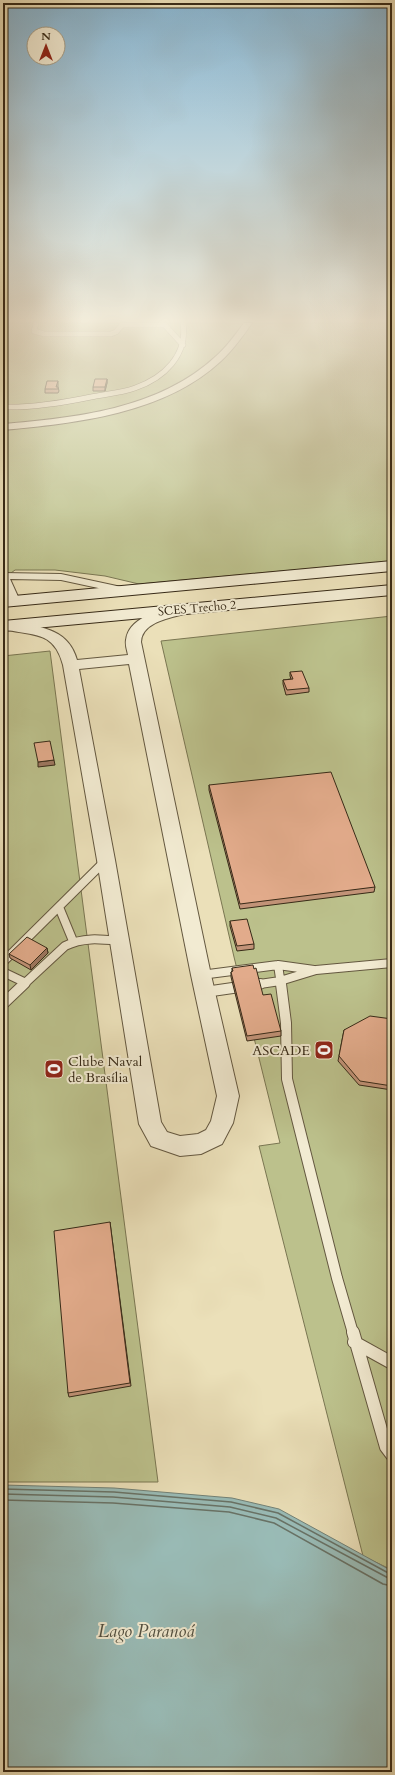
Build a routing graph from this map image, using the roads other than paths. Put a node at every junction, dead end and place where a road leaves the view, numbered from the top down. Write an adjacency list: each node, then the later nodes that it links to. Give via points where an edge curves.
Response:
1 (36, 406): 3 (lane)
2 (130, 406): 4 (street, via 92,416)
3 (3, 407)
4 (3, 427)
5 (392, 566): 6 (main road, SCES Trecho 2)
6 (310, 574): 9 (main road, SCES Trecho 2); 10 (main road, via 321,577 327,586 322,592)
7 (3, 577): 9 (street, via 61,577); 11 (street)
8 (392, 590): 10 (main road, SCES Trecho 2)
9 (126, 591): 11 (main road, SCES Trecho 2)
10 (310, 597): 12 (main road, SCES Trecho 2)
11 (9, 602)
12 (187, 609): 13 (main road, SCES Trecho 2); 14 (street, via 140,626 133,638)
13 (6, 626): 15 (street, via 42,631 56,639 67,650)
14 (136, 659): 15 (street); 27 (street)
15 (71, 666): 16 (street)
16 (106, 860): 17 (lane); 19 (street)
17 (59, 907): 18 (lane); 20 (lane)
18 (73, 941): 19 (lane, via 89,938); 26 (lane)
19 (119, 941): 27 (street, via 150,1124 159,1138 180,1146 201,1144 214,1137 222,1123 228,1096)
20 (3, 962)
21 (392, 963): 23 (lane)
22 (278, 965): 23 (lane); 25 (lane); 27 (lane)
23 (316, 970): 25 (lane)
24 (3, 972): 26 (lane)
25 (280, 981): 27 (lane); 29 (lane, via 286,1023 287,1079)
26 (26, 983): 28 (lane)
27 (203, 983)
28 (3, 1004)
29 (354, 1342): 30 (lane); 31 (lane, via 386,1447)
30 (392, 1363)
31 (392, 1455)

